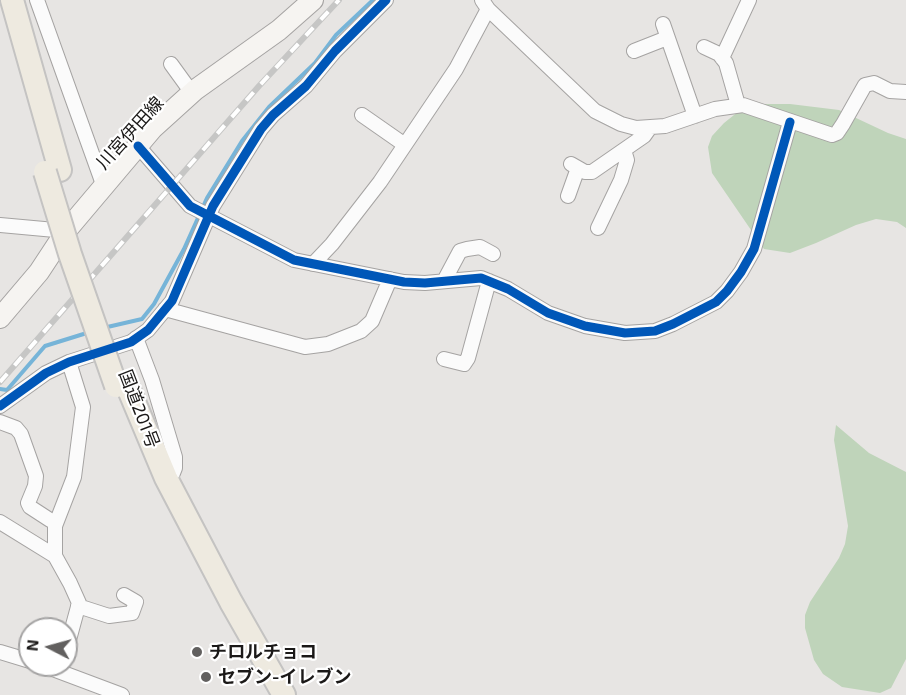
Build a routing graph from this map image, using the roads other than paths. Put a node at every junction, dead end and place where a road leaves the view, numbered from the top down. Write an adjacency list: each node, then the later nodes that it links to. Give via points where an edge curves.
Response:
1 (12, 0): 26 (highway, 国道201号)
2 (37, 0): 27 (street)
3 (299, 0): 12 (street, via 245,46)
4 (314, 0): 12 (main road, 川宮伊田線)
5 (386, 0): 29 (street, via 261,129)
6 (749, 0): 14 (street)
7 (0, 3): 26 (highway, 国道201号)
8 (485, 4): 22 (street, via 596,111 621,124); 23 (street, via 456,69)
9 (663, 24): 10 (street)
10 (667, 38): 13 (street); 20 (street)
11 (704, 47): 14 (street)
12 (249, 51): 17 (main road, 川宮伊田線)
13 (634, 51)
14 (722, 57): 18 (street)
15 (171, 64): 17 (street)
16 (906, 92): 21 (street, via 890,91 874,82 865,85 843,124 832,135)
17 (192, 93): 24 (main road, 川宮伊田線)
18 (738, 105): 20 (street); 21 (street)
19 (362, 115): 23 (street)
20 (695, 116): 22 (street)
21 (790, 122): 37 (street, via 754,249 727,291 699,312 655,331 625,333 548,314)
22 (648, 129): 25 (street)
23 (405, 145): 34 (street)
24 (138, 146): 27 (main road, 川宮伊田線); 29 (street, via 190,206)
25 (624, 150): 28 (street, via 592,172 574,166); 31 (street, via 627,160 621,180)
26 (53, 171): 43 (highway, 国道201号)
27 (104, 187): 32 (main road, 川宮伊田線)
28 (568, 196)
29 (208, 216): 34 (street, via 294,260); 38 (street)
30 (0, 225): 32 (street)
31 (598, 228)
32 (66, 231): 39 (main road, 川宮伊田線, via 39,272)
33 (493, 254): 36 (street, via 480,247 460,252)
34 (313, 264): 35 (street)
35 (390, 279): 36 (street, via 425,283); 38 (street, via 372,321 362,331 328,344 305,346)
36 (444, 280): 37 (street, via 482,278)
37 (489, 282): 41 (street, via 468,358 464,364)
38 (165, 309): 40 (street)
39 (0, 318)
40 (136, 338): 42 (street); 46 (street, via 175,457 173,473)
41 (444, 359)
42 (69, 362): 44 (street, via 46,373); 47 (street, via 83,406 75,477)
43 (122, 385): 46 (highway, 国道201号); 57 (highway, 国道201号, via 164,499)
44 (0, 406)
45 (0, 422): 47 (street, via 21,434 36,476 30,507)
46 (166, 478): 58 (highway, 国道201号)
47 (56, 521): 49 (street)
48 (0, 522): 49 (street)
49 (55, 556): 51 (street)
50 (124, 595): 51 (street, via 136,602 132,613 109,616)
51 (78, 606): 52 (street)
52 (75, 617)
53 (0, 652): 54 (street)
54 (18, 657)
55 (78, 676): 56 (street)
56 (122, 695)
57 (270, 695)
58 (284, 695)

